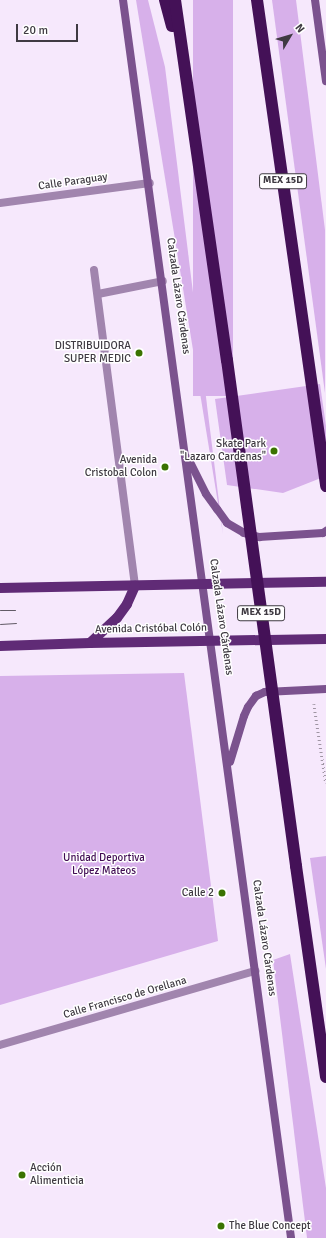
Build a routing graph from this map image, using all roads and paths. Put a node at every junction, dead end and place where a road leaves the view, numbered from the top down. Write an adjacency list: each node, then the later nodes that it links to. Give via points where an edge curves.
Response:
1 (124, 0): 8 (main road, Calzada Lázaro Cárdenas)
2 (165, 0): 6 (highway)
3 (175, 0): 6 (highway, MEX 15D)
4 (257, 0): 14 (highway, MEX 15D)
5 (316, 0): 7 (main road)
6 (185, 73): 30 (highway, MEX 15D, bridge)
7 (326, 81)
8 (150, 183): 9 (street, Calle Paraguay); 11 (main road, Calzada Lázaro Cárdenas)
9 (0, 203)
10 (94, 270): 12 (street)
11 (163, 281): 12 (street); 13 (main road, Calzada Lázaro Cárdenas)
12 (98, 294): 18 (street)
13 (185, 452): 15 (main road, via 206,494 227,522 244,533 259,537); 17 (main road, Calzada Lázaro Cárdenas)
14 (326, 486)
15 (326, 531)
16 (326, 582): 17 (main road)
17 (203, 584): 18 (main road); 21 (main road, Calzada Lázaro Cárdenas)
18 (135, 586): 19 (main road); 22 (main road, via 117,618)
19 (0, 588)
20 (326, 639): 21 (main road, Avenida Cristóbal Colón)
21 (210, 640): 22 (main road, Avenida Cristóbal Colón); 26 (main road, Calzada Lázaro Cárdenas)
22 (90, 643): 23 (main road, Avenida Cristóbal Colón)
23 (0, 646)
24 (326, 689): 25 (main road)
25 (312, 690): 26 (main road, via 265,692 256,696 244,716); 27 (path)
26 (228, 766): 28 (main road, Calzada Lázaro Cárdenas)
27 (326, 783)
28 (255, 971): 29 (street, Calle Francisco de Orellana); 31 (main road, Calzada Lázaro Cárdenas)
29 (0, 1045)
30 (326, 1077)
31 (291, 1238)

